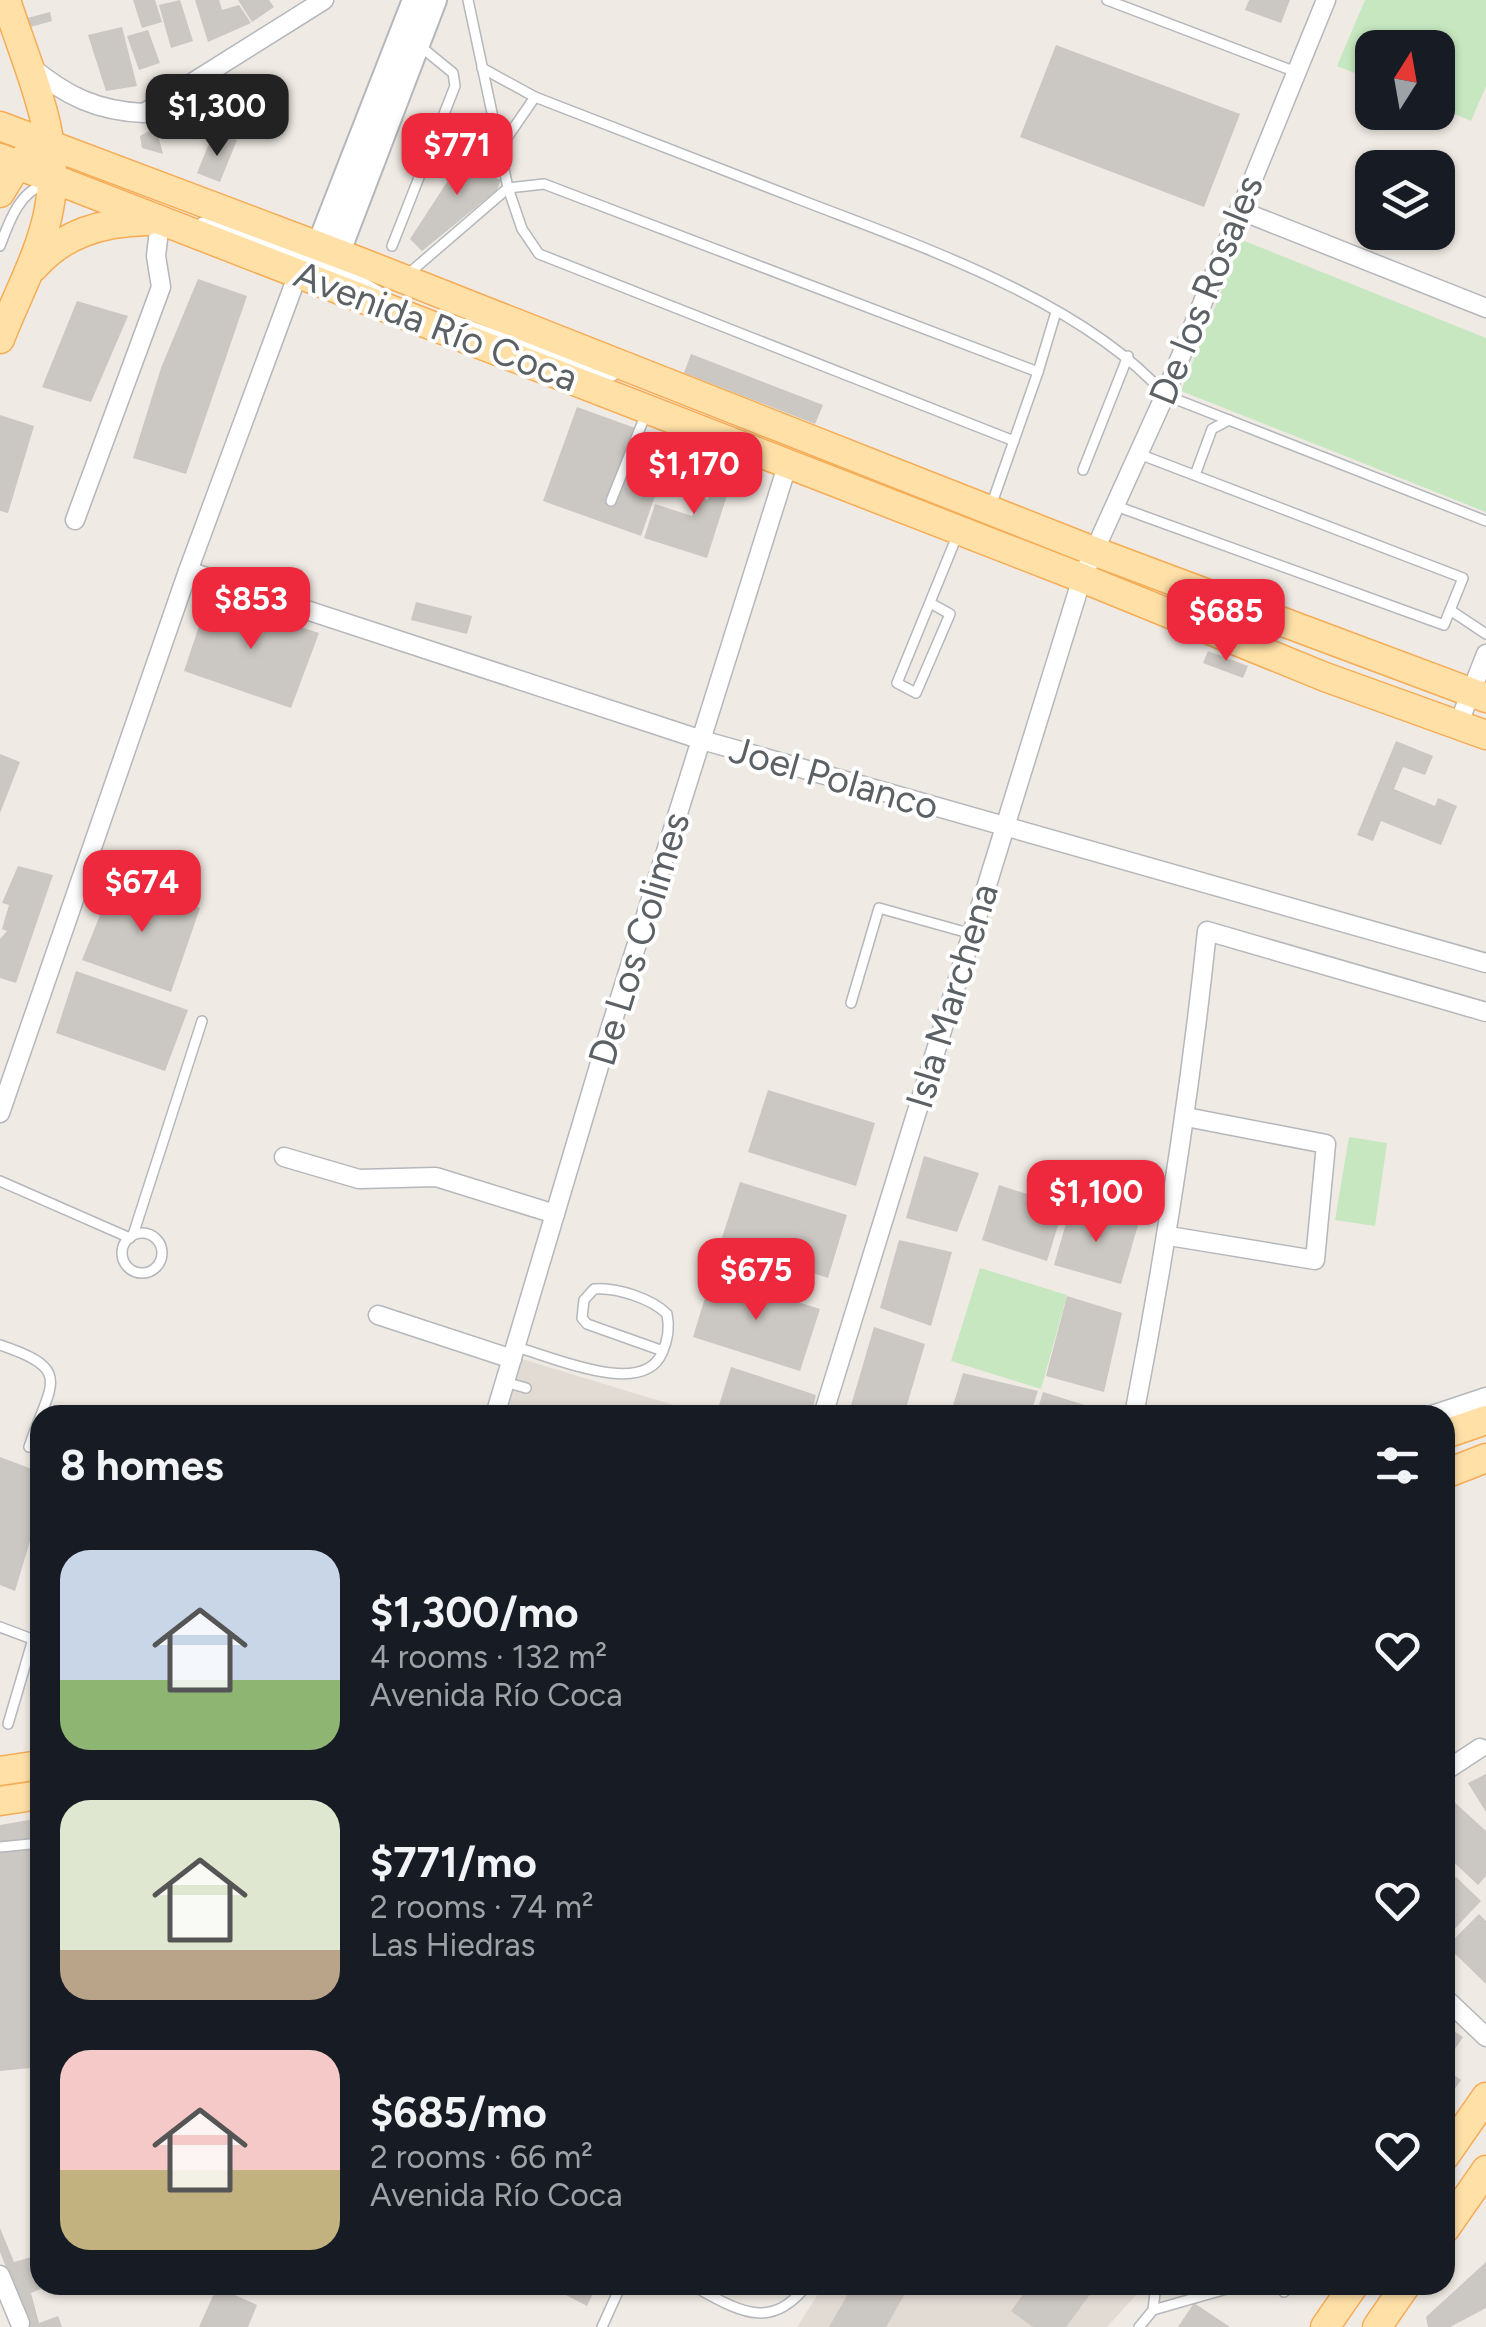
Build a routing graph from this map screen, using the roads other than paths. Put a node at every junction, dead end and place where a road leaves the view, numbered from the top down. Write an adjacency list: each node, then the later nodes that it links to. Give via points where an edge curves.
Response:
1 (6, 0): 9 (main road)
2 (324, 0): 9 (street, via 144,113 81,102)
3 (414, 0): 25 (street)
4 (435, 0): 8 (street)
5 (468, 0): 10 (lane)
6 (1107, 0): 11 (lane)
7 (1326, 0): 11 (street, De los Rosales)
8 (418, 44): 24 (lane, via 453,73 454,86); 25 (street)
9 (26, 62): 15 (main road)
10 (482, 68): 12 (lane); 14 (lane)
11 (1296, 72): 20 (street, De los Rosales)
12 (536, 97): 14 (lane); 31 (lane, via 930,250)
13 (0, 126): 15 (main road, Avenida Río Coca)
14 (502, 145): 18 (lane)
15 (51, 147): 16 (main road); 17 (main road); 25 (main road, Avenida Río Coca)
16 (8, 161): 17 (main road, Avenida Río Coca); 19 (main road)
17 (53, 181): 21 (main road, Avenida Río Coca); 23 (lane, via 32,188); 28 (main road, via 49,212)
18 (508, 188): 27 (lane); 34 (lane, via 544,184); 38 (lane, via 539,254)
19 (0, 194)
20 (1238, 210): 30 (street); 35 (street, De los Rosales)
21 (164, 218): 26 (main road, Avenida Río Coca); 28 (main road, via 89,228 61,242); 46 (street, via 156,256 161,288)
22 (193, 219): 29 (lane)
23 (0, 246)
24 (392, 246)
25 (328, 250): 27 (main road, Avenida Río Coca)
26 (299, 272): 36 (main road, Avenida Río Coca); 50 (street)
27 (402, 278): 29 (lane); 45 (main road, Avenida Río Coca)
28 (23, 280): 32 (main road)
29 (360, 280): 45 (lane, via 384,295 970,510)
30 (1486, 308)
31 (1056, 312): 33 (lane); 34 (lane)
32 (0, 339)
33 (1128, 356): 35 (lane); 41 (lane)
34 (1038, 372): 38 (lane)
35 (1164, 395): 37 (lane); 39 (street, De los Rosales)
36 (648, 409): 40 (main road, Avenida Río Coca); 43 (lane)
37 (1229, 420): 42 (lane, via 1212,429); 47 (lane)
38 (1014, 441): 45 (lane)
39 (1138, 454): 42 (lane); 44 (street, De los Rosales)
40 (788, 463): 48 (main road, Avenida Río Coca); 59 (street, De Los Colimes)
41 (1083, 470)
42 (1196, 475): 53 (lane, via 1463,578)
43 (612, 502)
44 (1116, 506): 49 (street, De los Rosales); 53 (lane, via 1444,625)
45 (990, 508): 49 (main road, Avenida Río Coca)
46 (75, 520)
47 (1486, 521)
48 (959, 530): 51 (main road, Avenida Río Coca); 52 (lane)
49 (1096, 552): 51 (street, De los Rosales); 56 (main road, Avenida Río Coca)
50 (188, 572): 59 (street, Joel Polanco); 66 (street)
51 (1082, 578): 57 (main road, Avenida Río Coca); 60 (street, Isla Marchena)
52 (932, 604): 52 (lane, via 897,683 916,693 950,616)
53 (1450, 610): 54 (lane)
54 (1486, 634)
55 (1486, 654): 56 (street)
56 (1479, 695): 57 (street)
57 (1458, 725): 58 (main road, Avenida Río Coca)
58 (1486, 735)
59 (702, 740): 60 (street, Joel Polanco); 70 (street, De Los Colimes)
60 (1005, 828): 61 (street, Isla Marchena); 62 (street, Joel Polanco)
61 (972, 934): 63 (lane, via 879,908); 82 (street, Isla Marchena)
62 (1486, 964)
63 (852, 1003)
64 (1486, 1012): 67 (street, via 1207,931)
65 (202, 1021): 71 (lane)
66 (0, 1113)
67 (1186, 1117): 72 (street); 72 (street, via 1326,1144 1315,1260)
68 (284, 1157): 70 (street, via 359,1179 436,1177)
69 (0, 1182): 71 (lane)
70 (555, 1214): 76 (street, De Los Colimes)
71 (131, 1236): 71 (lane, via 122,1256 127,1267 151,1271 162,1250 156,1238)
72 (1169, 1236): 83 (street)
73 (378, 1315): 76 (street)
74 (0, 1345): 80 (lane, via 48,1366)
75 (663, 1351): 75 (lane, via 670,1324 663,1310 603,1288 588,1293 582,1310 587,1324); 76 (lane, via 654,1367 632,1376)
76 (514, 1353): 77 (street, De Los Colimes)
77 (505, 1382): 78 (lane); 81 (street, De Los Colimes)
78 (526, 1388)
79 (1486, 1397): 84 (street)
80 (43, 1405)
81 (498, 1405)
82 (826, 1405)
83 (1136, 1405)
84 (1455, 1407)
85 (1486, 1420): 86 (main road)
86 (1455, 1431)
87 (30, 1444): 88 (lane)
88 (29, 1447)
89 (1486, 1458): 90 (main road)
90 (1455, 1470)
91 (0, 1627): 92 (lane)
92 (30, 1638)
93 (30, 1658): 94 (lane)
94 (8, 1724)
95 (1480, 1748): 96 (street)
96 (1455, 1764)
97 (30, 1766): 98 (main road)
98 (0, 1770)
99 (30, 1796): 100 (main road)
100 (0, 1801)
101 (30, 1844): 102 (lane)
102 (0, 1846)
103 (1455, 2008): 104 (street)
104 (1486, 2037)
105 (1486, 2097): 106 (main road)
106 (1455, 2142)
107 (1486, 2170): 108 (main road)
108 (1455, 2215)
109 (0, 2275): 118 (street)
110 (616, 2295): 120 (lane)
111 (708, 2295): 112 (lane, via 758,2322 779,2320)
112 (802, 2295)
113 (1154, 2295): 117 (lane)
114 (1205, 2295): 117 (lane)
115 (1347, 2295): 122 (main road)
116 (1400, 2295): 119 (main road)
117 (1152, 2310): 121 (lane)
118 (20, 2322)
119 (1381, 2324)
120 (602, 2327)
121 (1138, 2327)
122 (1325, 2327)

